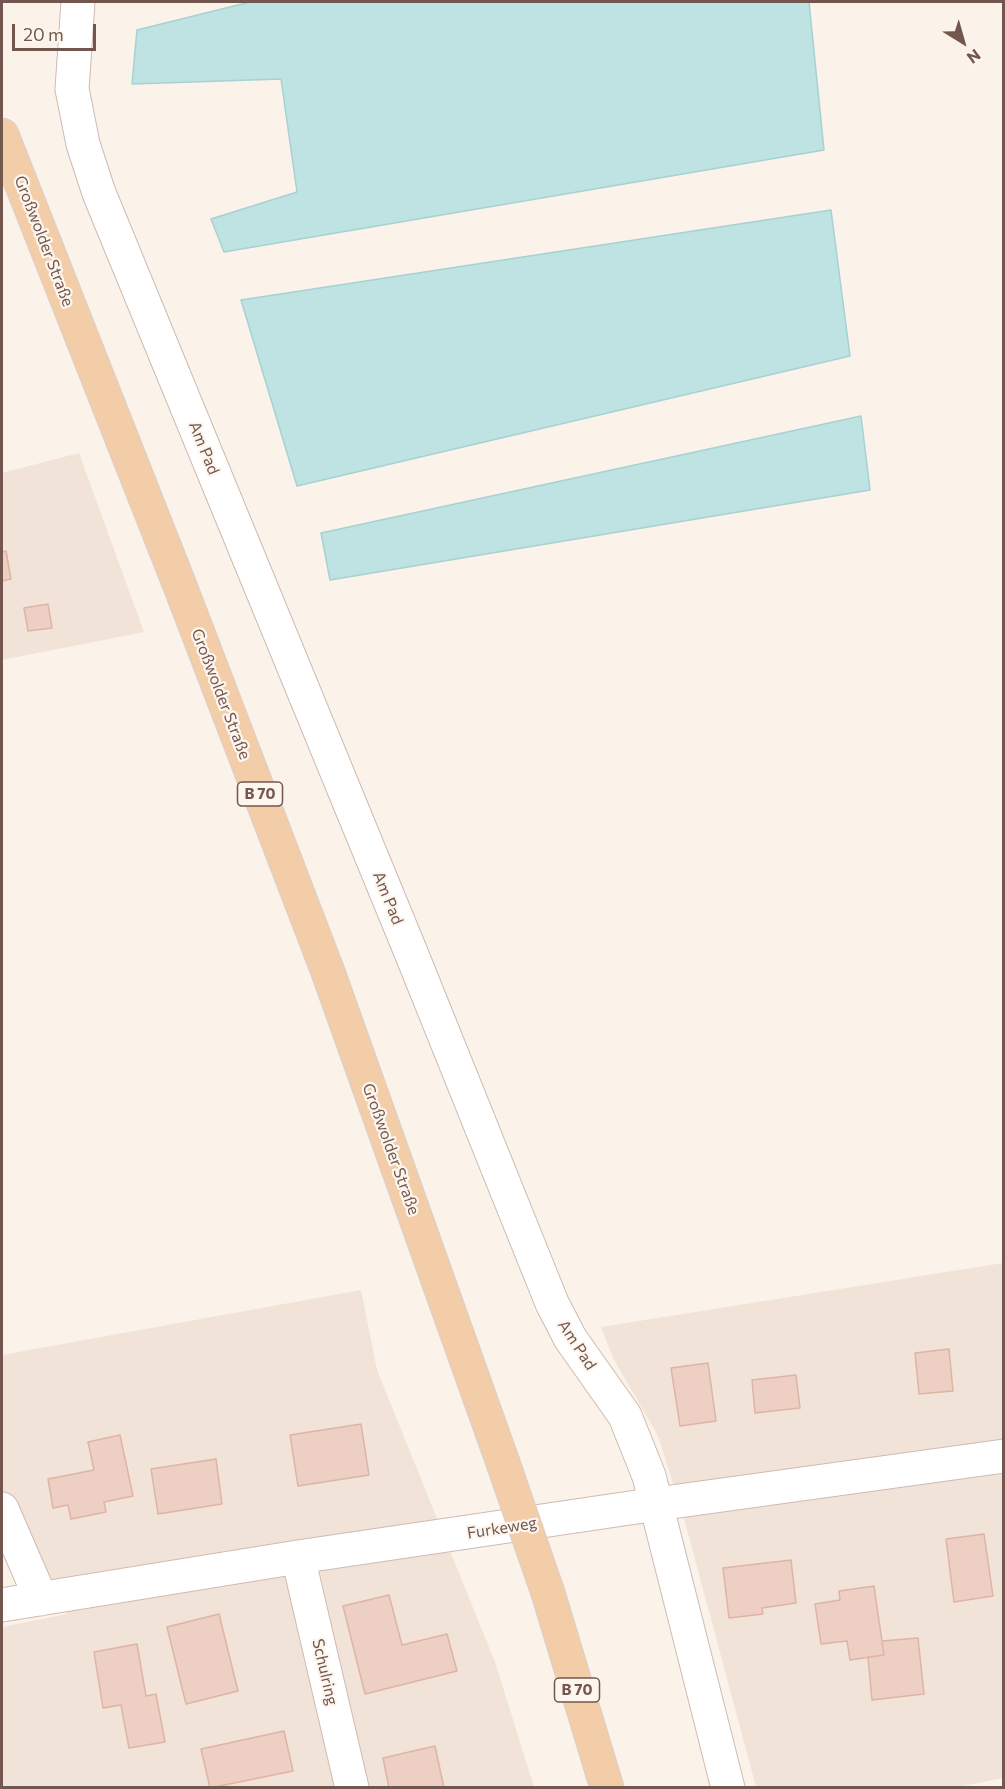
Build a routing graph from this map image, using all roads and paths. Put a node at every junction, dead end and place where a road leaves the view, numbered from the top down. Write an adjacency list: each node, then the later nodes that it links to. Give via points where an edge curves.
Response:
1 (78, 2): 4 (street, Am Pad, via 72,89 83,144 99,193 552,1303 570,1338 625,1416)
2 (2, 135): 10 (main road, Großwolder Straße / B 70, bridge, via 328,972 548,1593)
3 (1004, 1456): 4 (street, Furkeweg)
4 (657, 1504): 6 (street, Furkeweg); 11 (street, Am Pad)
5 (2, 1509): 7 (street)
6 (298, 1557): 7 (street, Furkeweg); 9 (street, Schulring)
7 (41, 1599): 8 (street, Furkeweg)
8 (2, 1605)
9 (352, 1788)
10 (607, 1788)
11 (728, 1788)

